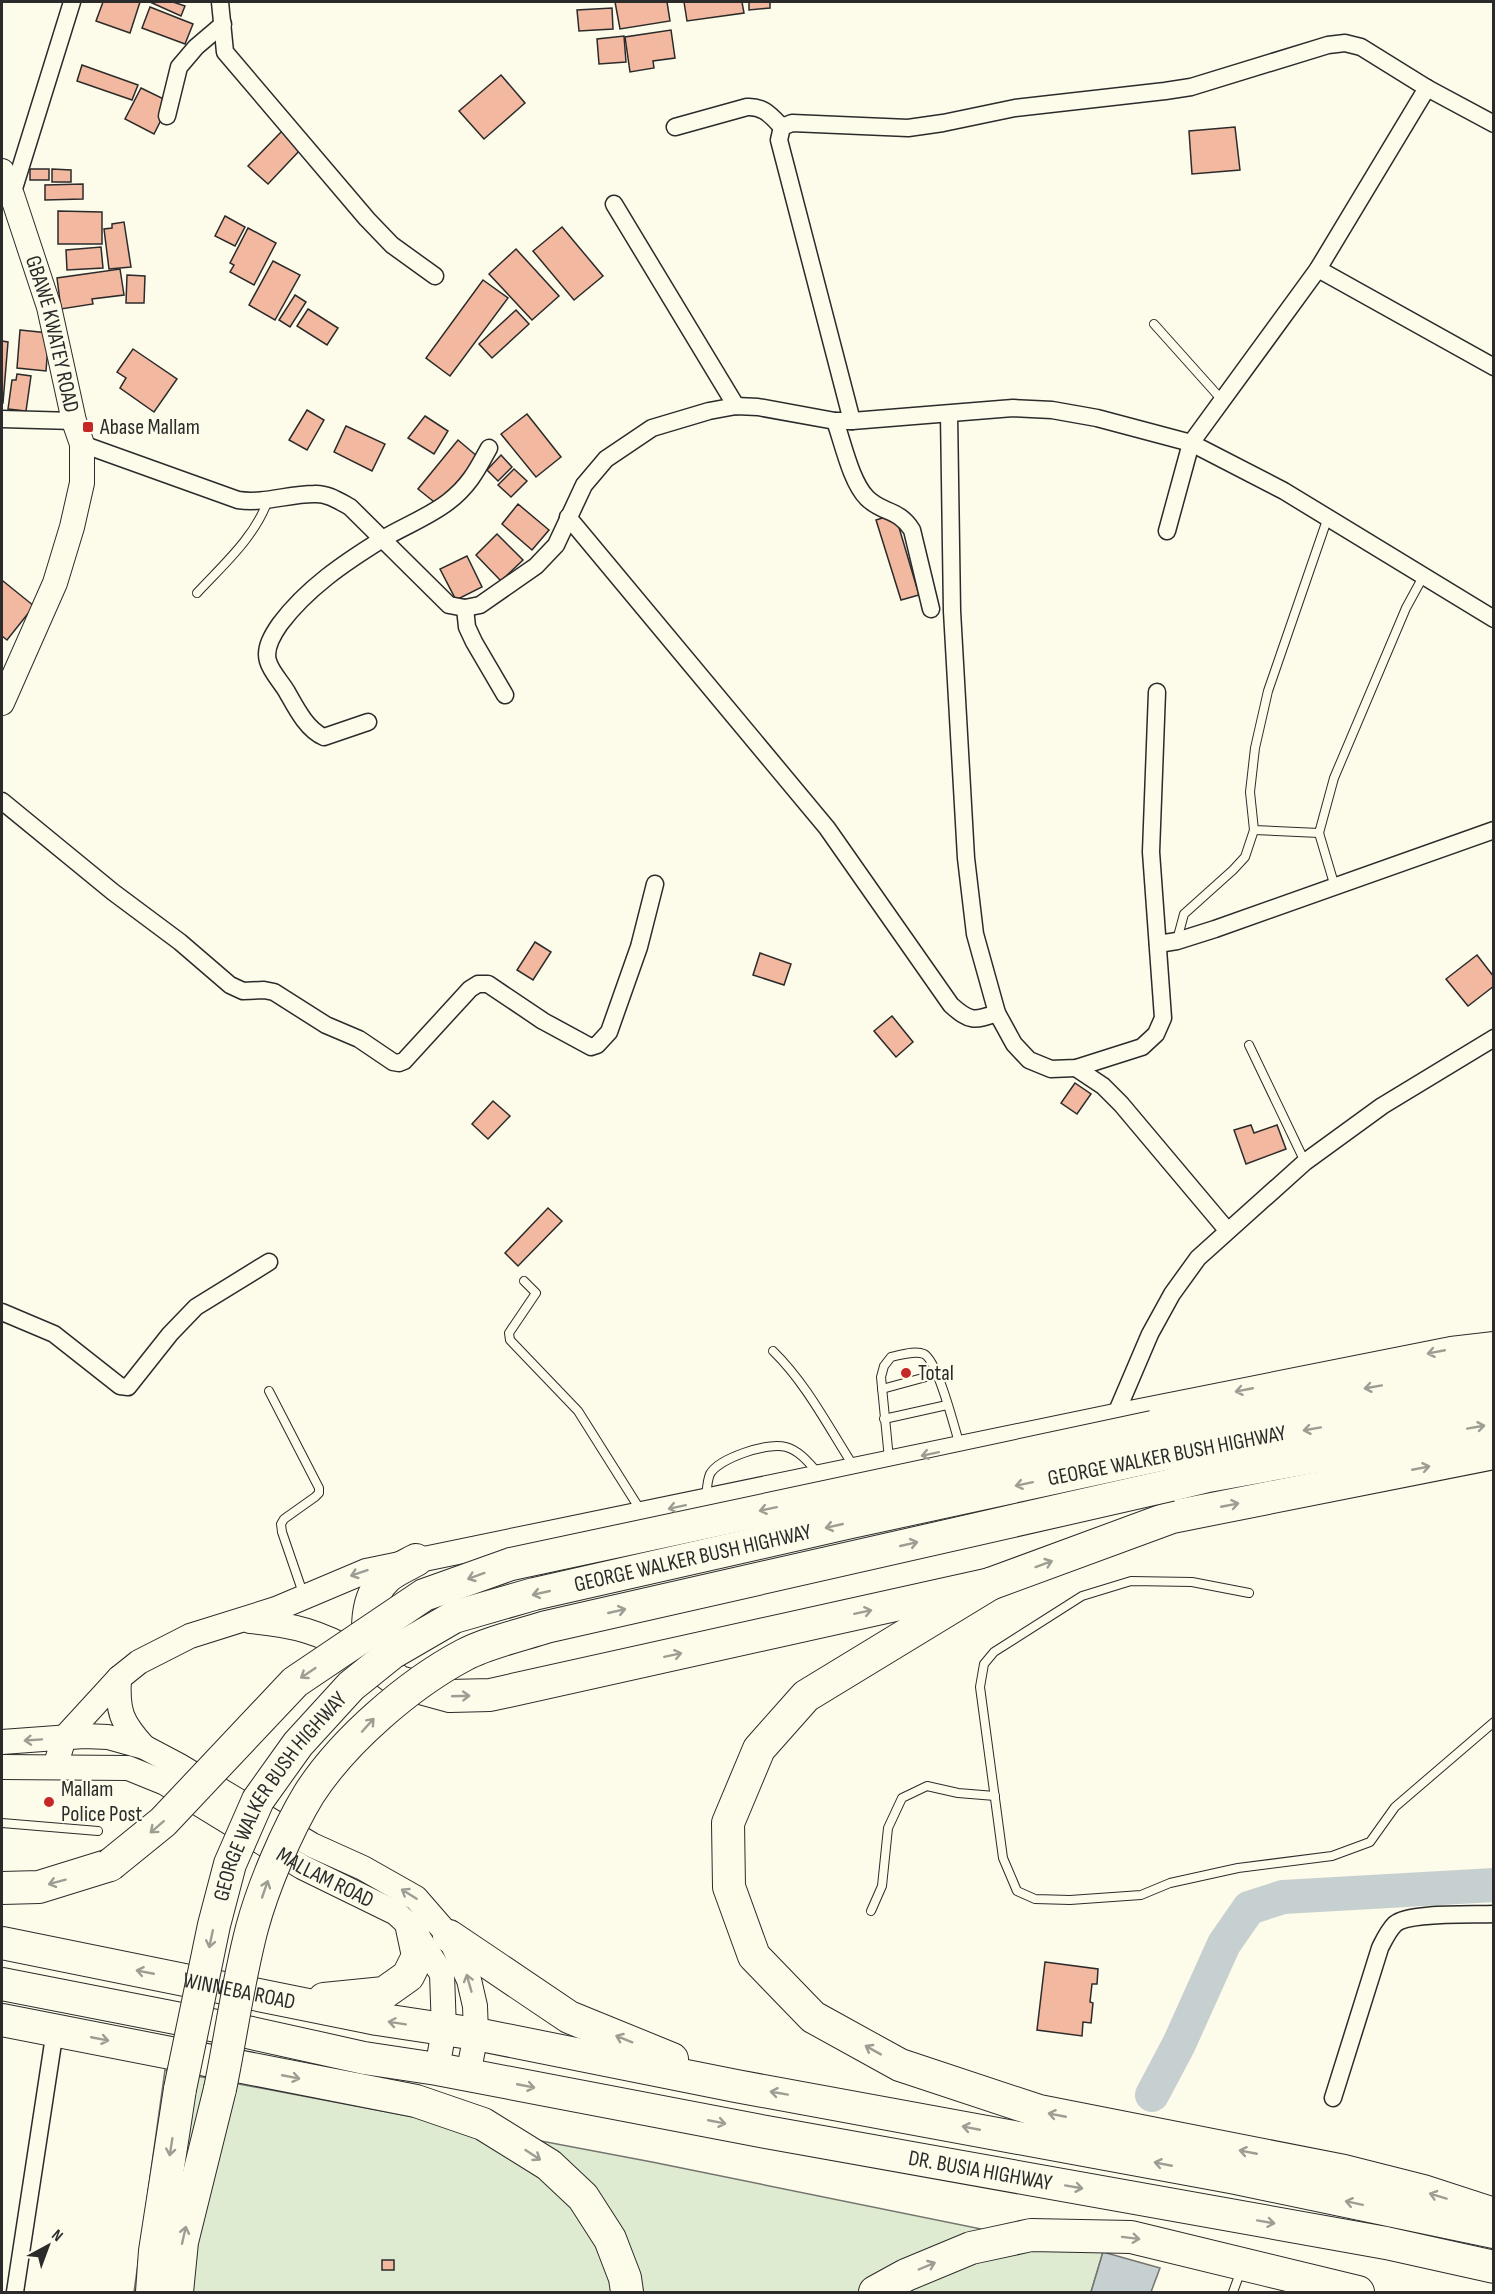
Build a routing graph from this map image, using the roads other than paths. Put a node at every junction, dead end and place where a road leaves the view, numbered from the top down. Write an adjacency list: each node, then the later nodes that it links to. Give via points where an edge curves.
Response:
1 (72, 2): 10 (street)
2 (220, 2): 3 (street)
3 (223, 24): 5 (street, via 179,67); 13 (street, via 225,52 308,153 392,245)
4 (1427, 88): 6 (street); 8 (street, via 1360,47 1345,43 1165,91 1015,108 908,128 792,123); 12 (street)
5 (167, 116)
6 (1494, 124)
7 (675, 127): 8 (street, via 757,106)
8 (782, 127): 21 (street, via 779,140)
9 (2, 171): 10 (street, GBAWE KWATEY ROAD)
10 (12, 195): 20 (street, GBAWE KWATEY ROAD, via 49,308)
11 (614, 204): 17 (street)
12 (1318, 269): 15 (street); 16 (street)
13 (435, 276)
14 (1154, 324): 16 (lane)
15 (1494, 367)
16 (1222, 400): 22 (street)
17 (736, 406): 21 (street); 26 (street, via 652,428 606,459 584,485)
18 (949, 414): 21 (street); 22 (street, via 1014,408 1052,410); 47 (street, via 952,611 966,858 975,934)
19 (2, 419): 20 (street)
20 (74, 421): 23 (street, GBAWE KWATEY ROAD)
21 (844, 421): 33 (street, via 858,485 868,499 897,513 912,530)
22 (1191, 443): 27 (street); 28 (street)
23 (82, 444): 25 (street, via 238,500); 37 (street, GBAWE KWATEY ROAD, via 82,483 65,549 51,592)
24 (489, 448): 29 (street, via 471,481 449,501 422,520)
25 (268, 500): 29 (street, via 316,493 333,498 350,507); 31 (lane, via 259,522)
26 (568, 517): 32 (street, via 556,545 536,566 480,605); 47 (street, via 828,828 951,1005 964,1017 977,1020)
27 (1328, 517): 30 (street); 40 (lane, via 1268,691 1250,792)
28 (1167, 531)
29 (382, 539): 32 (street, via 449,605); 38 (street, via 315,585 295,604 268,645 268,662 302,717 318,735 324,737)
30 (1424, 575): 34 (street); 42 (lane, via 1406,608 1335,777)
31 (197, 593)
32 (465, 608): 36 (street, via 467,627)
33 (931, 609)
34 (1494, 619)
35 (1156, 692): 46 (street, via 1151,852)
36 (505, 695)
37 (2, 703)
38 (368, 722)
39 (2, 801): 43 (street, via 230,985 243,991 274,992 326,1025 399,1063 478,984 488,984 543,1021 591,1047 597,1045 609,1032 624,992)
40 (1254, 830): 42 (lane); 45 (lane, via 1245,857 1184,914)
41 (1494, 830): 44 (street)
42 (1319, 833): 44 (lane)
43 (655, 884)
44 (1335, 887): 45 (street)
45 (1177, 940): 46 (street)
46 (1158, 944): 50 (street, via 1162,1018 1155,1034 1142,1047)
47 (998, 1013): 50 (street, via 1014,1044 1029,1060 1051,1069)
48 (1494, 1038): 51 (street, via 1382,1106)
49 (1249, 1045): 51 (lane)
50 (1077, 1068): 52 (street, via 1121,1104)
51 (1305, 1162): 52 (street)
52 (1227, 1230): 64 (street, via 1198,1258 1172,1294 1150,1334)
53 (269, 1262): 55 (street, via 196,1307 128,1387 120,1386 54,1334)
54 (524, 1281): 74 (lane, via 536,1293 509,1333 510,1340 578,1411)
55 (2, 1312)
56 (1494, 1344): 64 (street, one-way to 64, via 1451,1349)
57 (773, 1351): 71 (lane, via 796,1378)
58 (1494, 1368): 67 (highway, one-way to 67, via 1398,1382)
59 (937, 1374): 60 (lane); 60 (lane, via 922,1353 891,1357 884,1366); 63 (lane)
60 (882, 1389): 65 (lane)
61 (269, 1390): 78 (lane, via 319,1488 315,1497 281,1524)
62 (1494, 1397): 67 (highway, GEORGE WALKER BUSH HIGHWAY, one-way to 67)
63 (947, 1406): 65 (lane); 68 (lane)
64 (1115, 1416): 68 (street)
65 (884, 1419): 70 (lane)
66 (1494, 1424): 113 (highway, GEORGE WALKER BUSH HIGHWAY, one-way to 66, bridge, via 182,2242 220,2089 252,1928 270,1874 310,1794 367,1726 422,1681 466,1654 546,1627 1208,1476)
67 (1158, 1440): 91 (highway, one-way to 91, bridge, via 511,1564 424,1595 295,1682 163,1822 110,1865 39,1887); 112 (highway, GEORGE WALKER BUSH HIGHWAY, one-way to 112, bridge, via 847,1523 534,1594 454,1617 392,1653 351,1686 298,1744 258,1800 230,1864 180,2089)
68 (960, 1448): 70 (street, one-way to 70)
69 (1494, 1453): 76 (highway, one-way to 69, via 1172,1517)
70 (890, 1463): 71 (street)
71 (856, 1470): 72 (street)
72 (821, 1477): 73 (street); 73 (lane, via 802,1456 785,1447 753,1449 719,1464 710,1475)
73 (705, 1501): 74 (street, one-way to 74)
74 (643, 1514): 75 (street)
75 (416, 1560): 78 (street, one-way to 78, via 366,1571); 80 (highway, via 387,1577 373,1594 367,1635)
76 (990, 1584): 80 (highway, one-way to 76, via 399,1682 450,1696 490,1695); 107 (highway, one-way to 76, via 1344,2171 1039,2111 900,2065 813,2017 754,1956 729,1887 728,1823 759,1749 806,1696)
77 (1250, 1593): 88 (lane, via 1192,1582 1131,1581 1082,1596 994,1652 984,1664 980,1687)
78 (304, 1597): 79 (street)
79 (239, 1620): 80 (street, via 309,1630); 81 (street, via 175,1642)
80 (370, 1660)
81 (119, 1678): 83 (street); 85 (street, via 121,1718)
82 (1494, 1722): 88 (lane, via 1395,1807 1370,1842 1332,1856 1238,1868 1170,1883 1141,1895 1035,1899 1017,1891 1003,1858)
83 (64, 1738): 84 (street, one-way to 84); 85 (street, via 108,1737); 87 (street)
84 (2, 1742)
85 (144, 1747): 95 (street, one-way to 85, via 416,1898 312,1845)
86 (2, 1767): 87 (street, MALLAM ROAD)
87 (55, 1767): 94 (street, MALLAM ROAD, via 128,1768 165,1783 302,1867 396,1913)
88 (995, 1796): 92 (lane, via 927,1786 902,1798 888,1828 882,1886)
89 (2, 1823): 90 (lane)
90 (98, 1831)
91 (2, 1888)
92 (871, 1911)
93 (1494, 1914): 106 (street, via 1411,1917 1396,1923 1387,1933)
94 (412, 1929): 98 (highway, via 418,1956 408,1976 384,1993); 101 (street, MALLAM ROAD, via 442,1974)
95 (449, 1936): 102 (street, one-way to 95, via 469,1980); 105 (highway, one-way to 95, via 569,2017)
96 (2, 1943): 98 (highway, WINNEBA ROAD, one-way to 96)
97 (2, 1984): 103 (highway, WINNEBA ROAD, via 364,2058)
98 (297, 2002): 101 (highway, WINNEBA ROAD, one-way to 98)
99 (2, 2020): 100 (highway)
100 (55, 2030): 111 (street); 114 (highway, one-way to 114, via 416,2101 483,2124 549,2165 583,2197 610,2239)
101 (444, 2030): 102 (highway, WINNEBA ROAD); 103 (street, MALLAM ROAD)
102 (476, 2034): 104 (street); 105 (highway, DR. BUSIA HIGHWAY)
103 (437, 2068): 104 (highway, WINNEBA ROAD)
104 (468, 2075): 109 (highway, DR. BUSIA HIGHWAY, one-way to 109, via 1386,2243)
105 (736, 2086): 108 (highway, DR. BUSIA HIGHWAY, one-way to 105, via 1225,2176)
106 (1333, 2098)
107 (1494, 2214)
108 (1494, 2232)
109 (1494, 2267)
110 (1238, 2278): 115 (highway, one-way to 110, via 971,2248 1031,2235 1131,2237); 116 (highway)
111 (15, 2292)
112 (152, 2292)
113 (177, 2292)
114 (627, 2292)
115 (875, 2292)
116 (1358, 2292)

